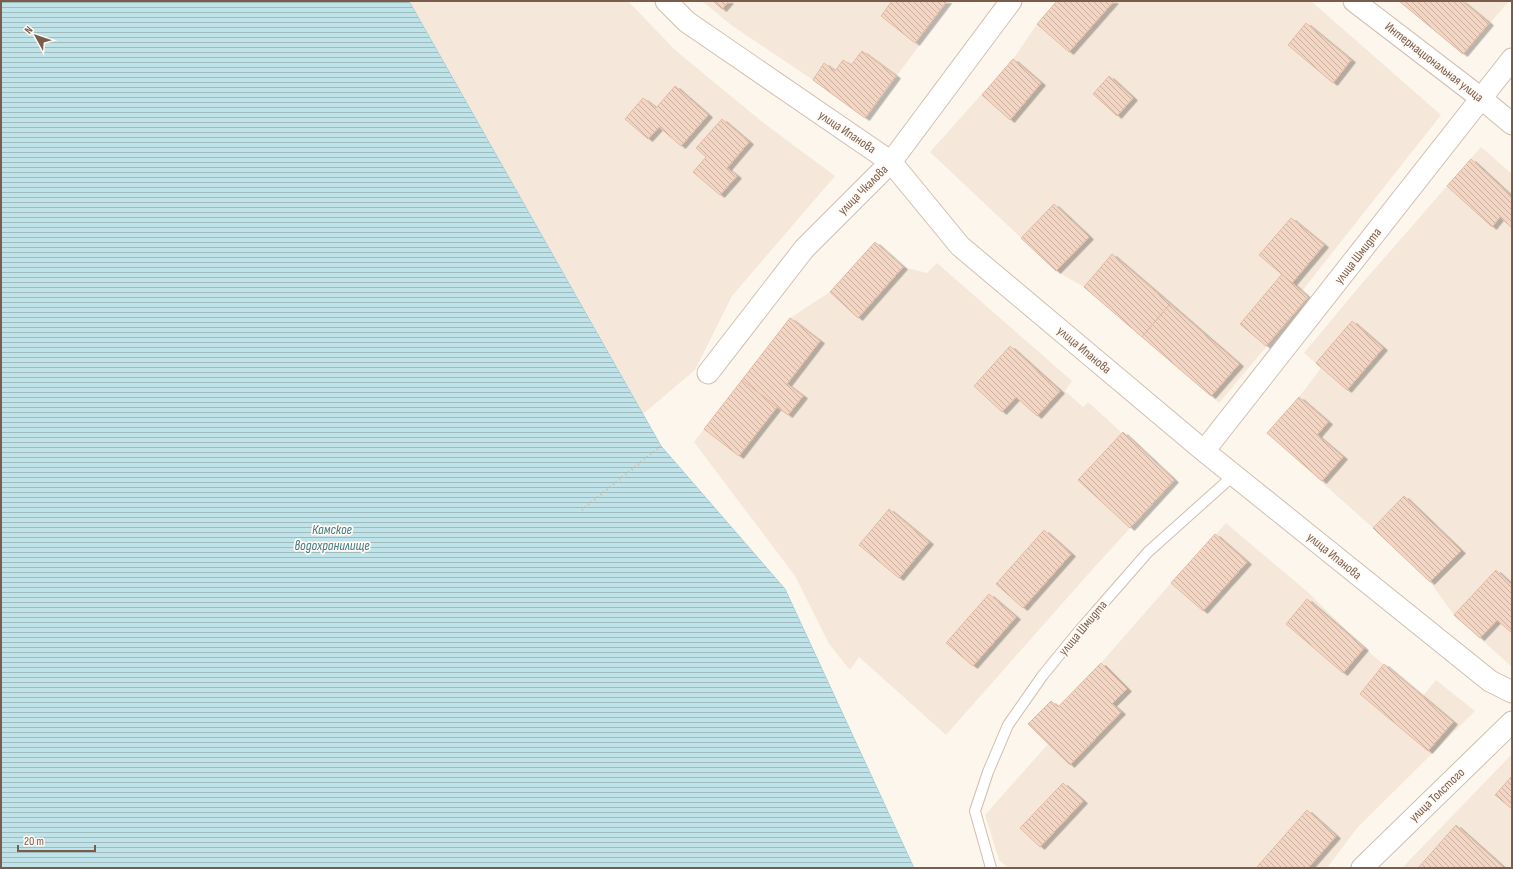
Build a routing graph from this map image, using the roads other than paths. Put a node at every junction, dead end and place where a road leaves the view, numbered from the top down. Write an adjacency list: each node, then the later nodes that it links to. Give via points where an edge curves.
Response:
1 (666, 1): 7 (street, улица Ипанова, via 687,22)
2 (1011, 1): 7 (street, улица Чкалова)
3 (1354, 1): 5 (street, Интернациональная улица)
4 (1512, 59): 5 (street, улица Шмидта)
5 (1482, 99): 6 (street, Интернациональная улица); 9 (street, улица Шмидта)
6 (1512, 124)
7 (891, 162): 8 (street, улица Чкалова, via 804,249); 9 (street, улица Ипанова, via 960,246)
8 (708, 373)
9 (1204, 452): 10 (street, улица Ипанова)
10 (1234, 475): 11 (street, улица Ипанова, via 1490,681); 13 (lane, улица Шмидта, via 1148,552 1043,675 1008,725 988,772 976,811)
11 (1512, 692)
12 (1512, 722): 14 (street, улица Толстого)
13 (991, 868)
14 (1362, 868)

